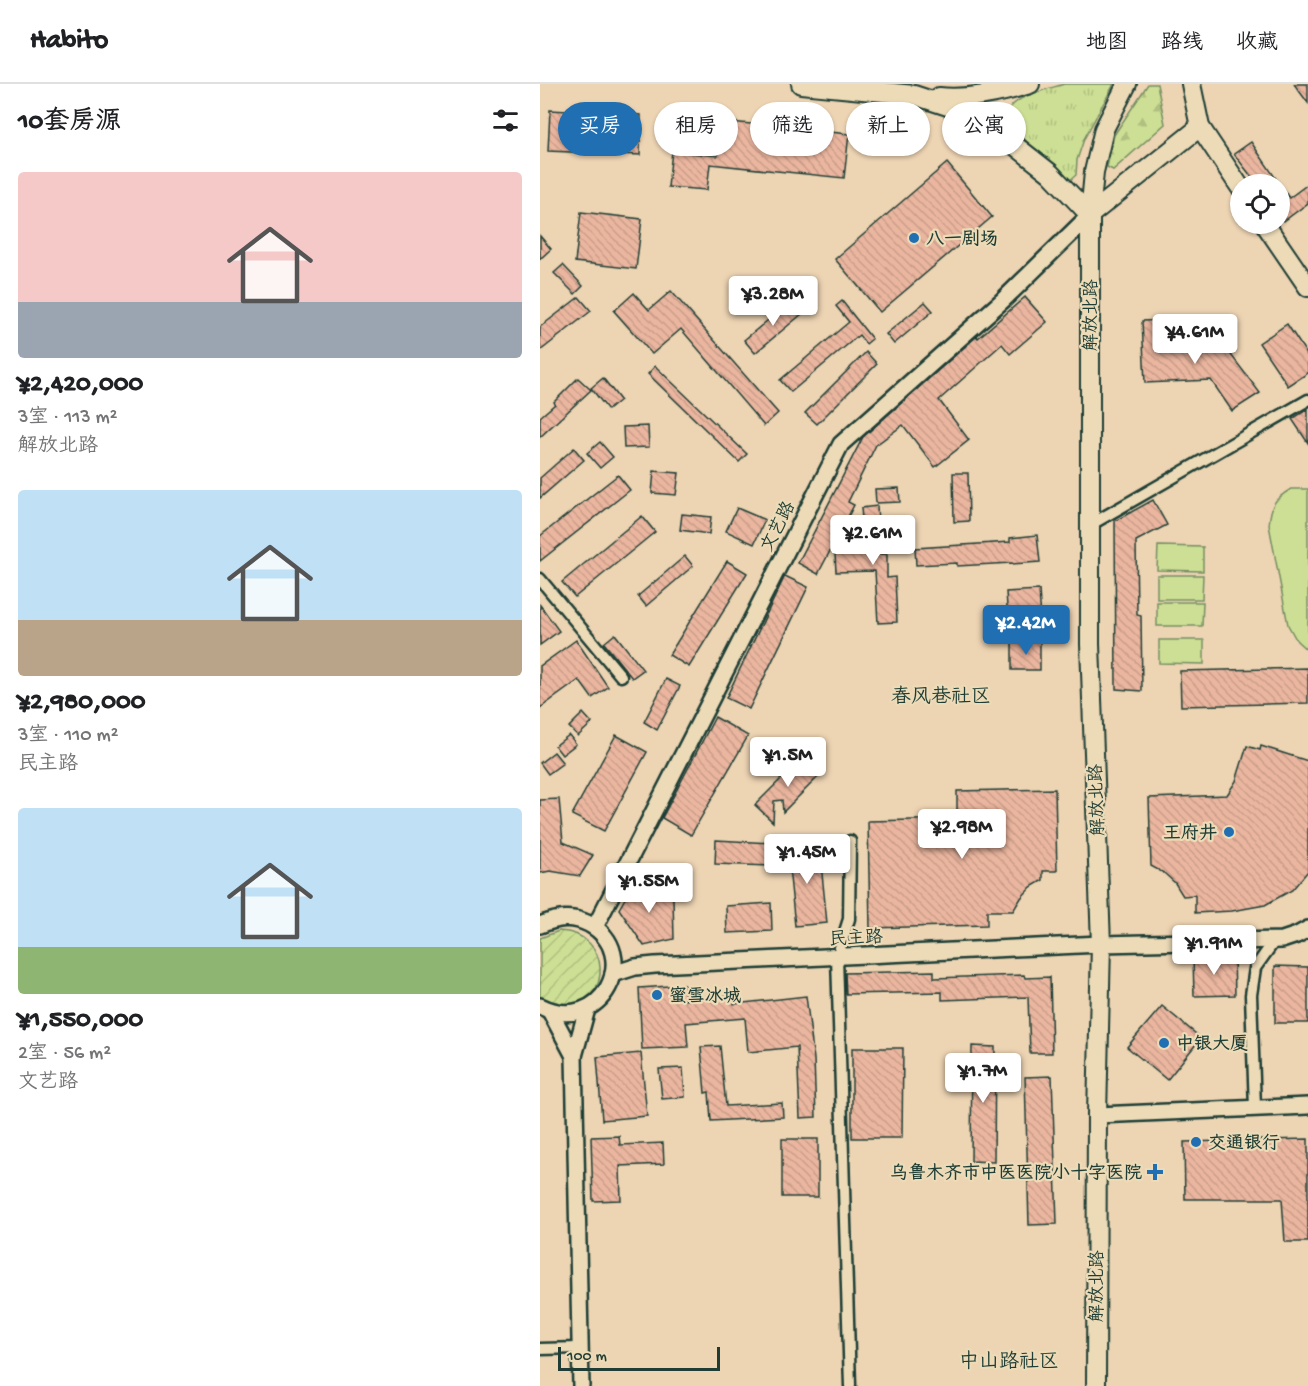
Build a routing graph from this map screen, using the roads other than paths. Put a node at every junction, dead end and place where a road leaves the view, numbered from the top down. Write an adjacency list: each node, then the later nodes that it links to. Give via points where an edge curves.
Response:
1 (801, 84): 5 (main road)
2 (1030, 84): 5 (main road, via 957,99)
3 (1127, 84): 8 (main road, 解放北路, via 1104,129)
4 (1191, 84): 6 (main road)
5 (914, 95): 8 (main road, via 985,122 1050,173)
6 (1200, 127): 7 (main road); 8 (main road)
7 (1231, 174)
8 (1090, 215): 12 (main road, 解放北路); 17 (street, 文艺路, via 1002,301 841,444)
9 (1272, 234): 10 (main road)
10 (1308, 287)
11 (1308, 400): 12 (street)
12 (1090, 525): 20 (main road, 解放北路, via 1090,644)
13 (540, 579): 14 (street)
14 (621, 676)
15 (850, 841): 21 (street, via 849,919)
16 (540, 925): 17 (street, via 568,918)
17 (595, 927): 22 (street, via 610,948)
18 (1308, 929): 19 (street, 民主路, via 1297,936)
19 (1275, 940): 20 (street, 民主路); 27 (street, via 1255,968 1251,995)
20 (1101, 944): 21 (street, 民主路); 28 (main road, 解放北路)
21 (837, 957): 22 (street, 民主路, via 635,966); 32 (street)
22 (613, 974): 24 (street, via 608,988)
23 (545, 1009): 24 (street, via 562,1014); 25 (street)
24 (587, 1009): 25 (street)
25 (574, 1056): 29 (street)
26 (1308, 1106): 27 (street)
27 (1255, 1108): 28 (street)
28 (1097, 1115): 33 (main road, 解放北路)
29 (580, 1348): 30 (street); 31 (street)
30 (540, 1349)
31 (581, 1386)
32 (850, 1386)
33 (1096, 1386)

